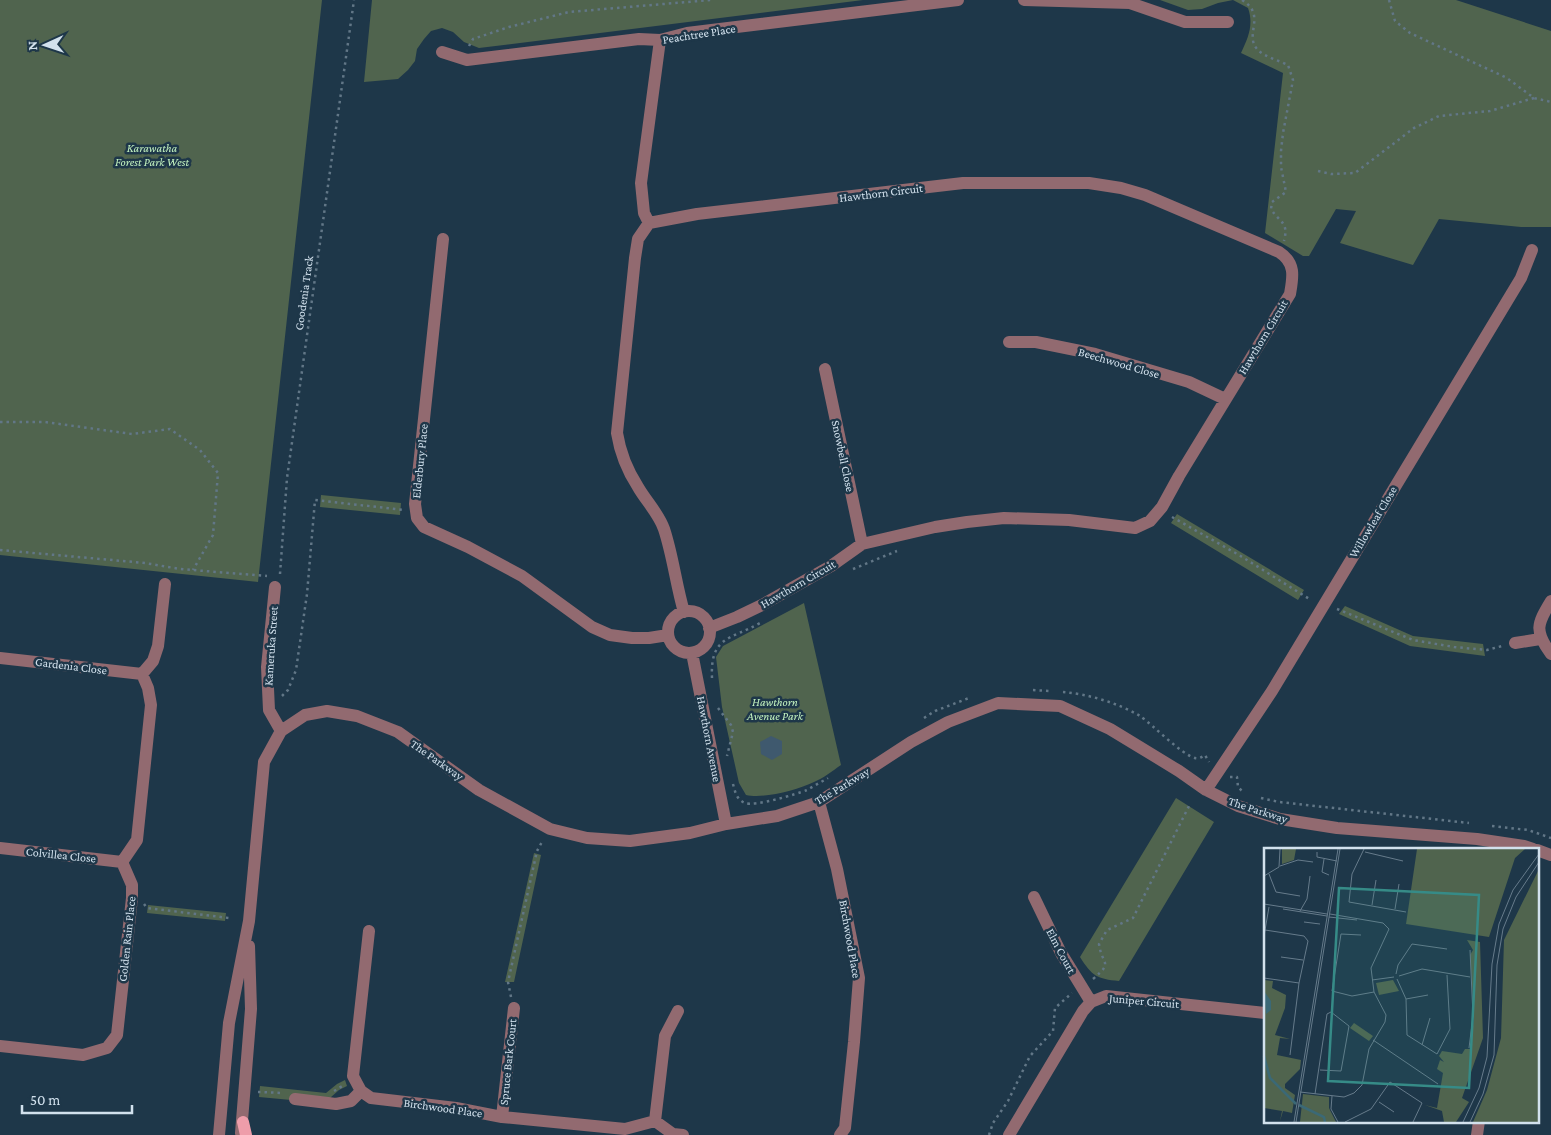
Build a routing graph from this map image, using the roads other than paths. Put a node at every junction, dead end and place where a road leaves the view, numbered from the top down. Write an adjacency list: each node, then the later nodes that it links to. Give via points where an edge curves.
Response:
1 (958, 0): 4 (street, Peachtree Place, via 687,33)
2 (1024, 0): 3 (street, via 1130,3 1185,22)
3 (1228, 22)
4 (660, 40): 5 (street, Peachtree Place, via 639,39 467,60); 6 (street, via 641,183 644,213)
5 (442, 52)
6 (649, 223): 11 (street, Hawthorn Circuit, via 697,214 963,183 1089,183 1121,188 1279,252 1291,266 1290,294); 16 (street, via 638,239 635,258 617,433 627,468 664,528)
7 (443, 239): 18 (street, Elderbury Place, via 415,511 417,518 424,527 522,576 592,627 610,635 632,638)
8 (1532, 250): 26 (street, Willowleaf Close, via 1521,278 1272,691)
9 (1009, 342): 11 (street, Beechwood Close, via 1036,342 1095,354 1189,382)
10 (825, 369): 12 (street, Snowbell Close)
11 (1225, 399): 12 (street, Hawthorn Circuit, via 1162,507 1150,521 1135,528 1069,520 1004,518 935,527)
12 (862, 544): 17 (street, Hawthorn Circuit, via 831,566 762,605)
13 (277, 582): 25 (street, Kameruka Street, via 267,666 269,710)
14 (165, 584): 24 (street, via 158,646 154,661)
15 (1551, 601): 19 (street, via 1540,620)
16 (684, 612): 17 (street, via 700,614); 18 (street, via 672,620)
17 (710, 628): 21 (street, via 706,644)
18 (668, 635): 21 (street, via 676,649)
19 (1540, 639): 20 (street); 22 (street)
20 (1516, 643)
21 (692, 654): 28 (street, Hawthorn Avenue)
22 (1551, 654)
23 (0, 658): 24 (street, Gardenia Close)
24 (142, 674): 33 (street, via 151,705 137,840)
25 (281, 730): 28 (street, The Parkway, via 305,716 328,711 357,716 398,732 479,790 550,829 587,838 630,841 690,833); 35 (street, via 264,762)
26 (1206, 790): 27 (street, The Parkway, via 1110,729 1060,706 998,703 948,722 911,742); 30 (street, The Parkway, via 1238,806 1280,819 1337,828 1477,839)
27 (819, 802): 28 (street, The Parkway, via 777,816); 51 (street, Birchwood Place, via 837,869 859,978 845,1128)
28 (726, 824)
29 (0, 848): 33 (street, Colvillea Close)
30 (1530, 848)
31 (1538, 850): 32 (street)
32 (1551, 855)
33 (122, 862): 41 (street, Golden Rain Place, via 132,885 132,898 117,1034 107,1048 83,1055)
34 (1034, 897): 37 (street, Elm Court, via 1061,953)
35 (249, 921): 47 (street, via 250,1009); 48 (street, via 229,1023)
36 (369, 931): 42 (street, via 353,1076)
37 (1091, 1002): 40 (street, Juniper Circuit, via 1106,996); 52 (street, Juniper Circuit)
38 (514, 1008): 44 (street, Spruce Bark Court)
39 (678, 1011): 45 (street, via 665,1036)
40 (1264, 1013)
41 (0, 1046)
42 (361, 1092): 43 (street, via 351,1100 336,1104); 44 (street, Birchwood Place, via 371,1098)
43 (295, 1099)
44 (502, 1117): 45 (street, Birchwood Place, via 624,1129)
45 (655, 1121): 50 (street, via 673,1134)
46 (1479, 1122): 53 (street)
47 (242, 1128): 49 (main road)
48 (219, 1135)
49 (246, 1135)
50 (684, 1135)
51 (840, 1135)
52 (1009, 1135)
53 (1477, 1135)

